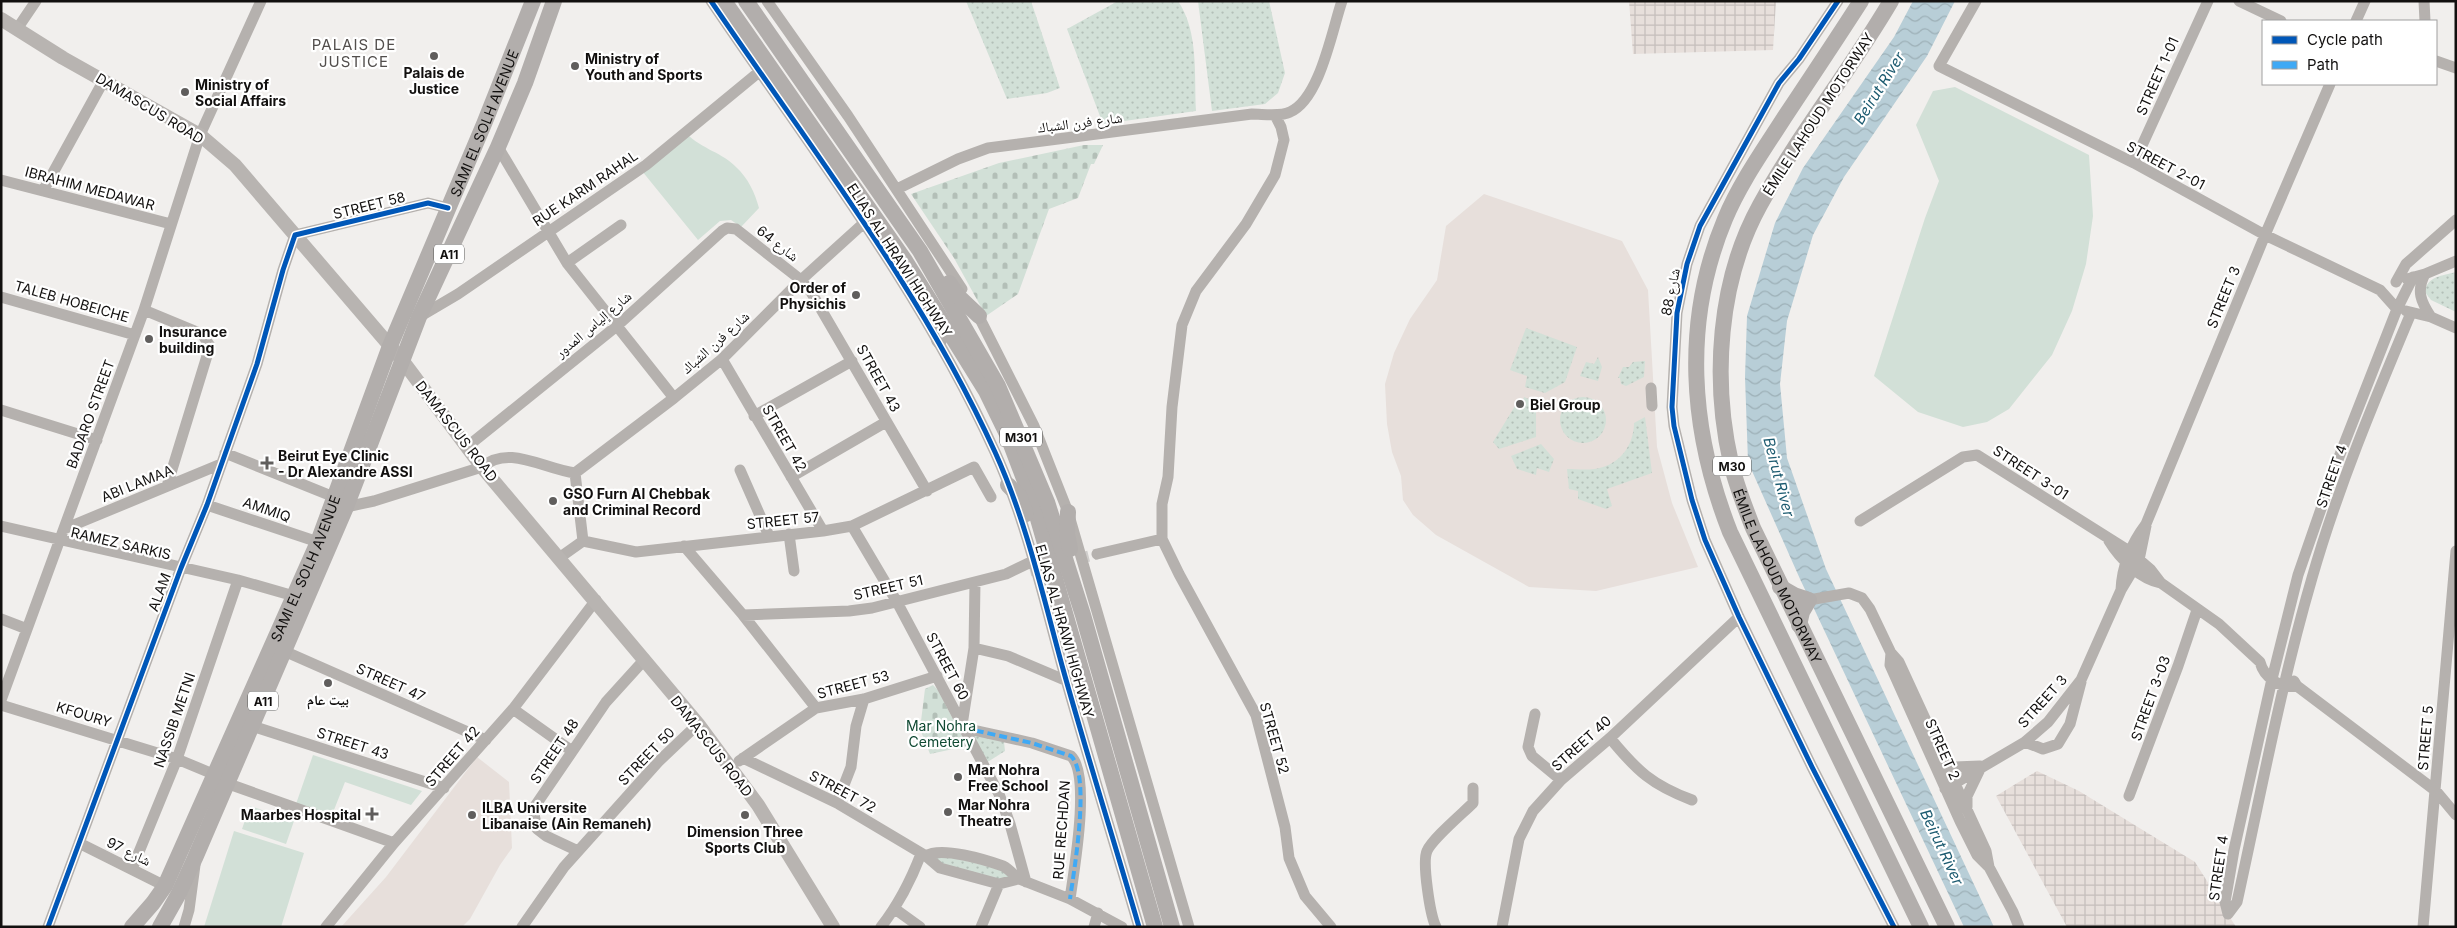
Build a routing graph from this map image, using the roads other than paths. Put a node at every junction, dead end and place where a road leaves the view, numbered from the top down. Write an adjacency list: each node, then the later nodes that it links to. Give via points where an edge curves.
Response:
1 (36, 1): 22 (street)
2 (260, 1): 29 (street, BADARO STREET)
3 (533, 1): 35 (highway, SAMI EL SOLH AVENUE / A11)
4 (554, 1): 30 (highway, SAMI EL SOLH AVENUE / A11)
5 (711, 1): 25 (street, ELIAS AL HRAWI HIGHWAY)
6 (767, 1): 33 (street)
7 (1342, 1): 28 (street, via 1307,98 1289,113)
8 (1838, 1): 128 (street, شارع 88, via 1779,83 1717,192 1700,226 1687,264 1677,313 1673,355 1674,426 1705,540)
9 (1861, 1): 210 (highway, ÉMILE LAHOUD MOTORWAY / M30, via 1754,164 1725,219 1703,297 1696,349 1697,398 1707,466 1730,532)
10 (1891, 1): 118 (highway, ÉMILE LAHOUD MOTORWAY / M30, via 1759,207 1741,250 1728,302 1721,374 1731,462 1753,528)
11 (1976, 1): 31 (street, STREET 2-01, via 1939,66)
12 (2208, 1): 31 (street, STREET 1-01)
13 (2238, 1): 19 (street)
14 (2365, 1): 20 (street)
15 (2424, 1): 21 (street)
16 (747, 3): 44 (highway, ELIAS AL HRAWI HIGHWAY / M301)
17 (728, 7): 45 (highway, ELIAS AL HRAWI HIGHWAY / M301)
18 (1, 19): 22 (main road, DAMASCUS ROAD)
19 (2279, 20)
20 (2356, 20)
21 (2426, 20)
22 (17, 29): 26 (main road, DAMASCUS ROAD)
23 (2437, 61): 24 (street)
24 (2456, 68)
25 (759, 72): 37 (street, ELIAS AL HRAWI HIGHWAY); 41 (street, RUE KARM RAHAL, via 646,165)
26 (104, 80): 29 (main road, DAMASCUS ROAD); 34 (street)
27 (2330, 85): 43 (street, STREET 3)
28 (1275, 115): 33 (street, شارع فرن الشباك, via 1252,114 988,148); 101 (street, via 1284,140 1275,175 1246,224 1196,291 1182,325 1168,477 1162,504)
29 (200, 135): 38 (street, BADARO STREET); 42 (main road, DAMASCUS ROAD, via 235,165)
30 (498, 147): 41 (street); 58 (highway, SAMI EL SOLH AVENUE / A11)
31 (2134, 163): 43 (street, STREET 2-01)
32 (1, 180): 34 (street, IBRAHIM MEDAWAR)
33 (897, 189): 57 (street)
34 (43, 191): 38 (street, IBRAHIM MEDAWAR)
35 (448, 208): 42 (street, STREET 58, via 428,202); 64 (highway, SAMI EL SOLH AVENUE / A11)
36 (2456, 220): 51 (street, via 2406,264)
37 (865, 222): 50 (street, شارع فرن الشباك); 63 (street, ELIAS AL HRAWI HIGHWAY)
38 (171, 224): 55 (street, BADARO STREET)
39 (622, 225): 47 (street)
40 (736, 229): 50 (street, شارع 64); 60 (street, شارع إلياس المدور, via 722,231)
41 (548, 231): 47 (street); 58 (street, RUE KARM RAHAL)
42 (295, 235): 64 (main road, DAMASCUS ROAD); 78 (street, ALAM, via 257,364)
43 (2265, 235): 52 (street, STREET 2-01); 94 (street, STREET 3)
44 (920, 251): 57 (highway); 127 (highway, ELIAS AL HRAWI HIGHWAY / M301, via 976,346 1019,431 1047,502)
45 (904, 259): 63 (highway); 121 (highway, ELIAS AL HRAWI HIGHWAY / M301, via 986,391 1007,434 1034,505)
46 (2456, 261): 48 (street)
47 (568, 263): 60 (street)
48 (2425, 274): 49 (street); 59 (street, via 2420,285 2421,301)
49 (2413, 277): 51 (street); 54 (street, STREET 4)
50 (801, 280): 65 (street, شارع فرن الشباك); 67 (street, STREET 43, via 820,305)
51 (2396, 282): 52 (street)
52 (2380, 290): 54 (street)
53 (1, 297): 62 (street, TALEB HOBEICHE)
54 (2397, 309): 56 (street); 69 (street, STREET 4)
55 (144, 310): 62 (street, BADARO STREET); 85 (street, via 202,334 210,346)
56 (2411, 312): 59 (street); 70 (street, STREET 4)
57 (979, 316): 92 (street, via 1034,426)
58 (419, 317): 66 (highway, SAMI EL SOLH AVENUE / A11)
59 (2431, 317): 61 (street)
60 (618, 325): 71 (street); 77 (street, شارع إلياس المدور)
61 (2456, 328)
62 (135, 335): 76 (street, BADARO STREET)
63 (939, 340): 84 (street, ELIAS AL HRAWI HIGHWAY)
64 (390, 346): 66 (main road, DAMASCUS ROAD); 90 (highway, SAMI EL SOLH AVENUE / A11)
65 (722, 359): 71 (street, شارع فرن الشباك); 74 (street, STREET 42)
66 (402, 360): 77 (main road, DAMASCUS ROAD); 90 (highway, SAMI EL SOLH AVENUE / A11)
67 (852, 361): 74 (street); 75 (street, STREET 43)
68 (1651, 388): 72 (street)
69 (2365, 388): 70 (street); 87 (street, STREET 4)
70 (2377, 394): 89 (street, STREET 4)
71 (674, 398): 82 (street, شارع فرن الشباك)
72 (1652, 406)
73 (1, 410): 76 (street)
74 (754, 416): 83 (street, STREET 42)
75 (886, 422): 83 (street); 86 (street, STREET 43)
76 (97, 440): 97 (street, BADARO STREET)
77 (468, 446): 80 (main road, DAMASCUS ROAD)
78 (226, 453): 79 (street, ALAM); 90 (street)
79 (221, 464): 85 (street, ABI LAMAA); 91 (street, ALAM)
80 (482, 467): 82 (street, via 497,457 507,456); 90 (street, via 374,501); 109 (main road, DAMASCUS ROAD)
81 (740, 470): 100 (street)
82 (575, 473): 103 (street)
83 (791, 477): 98 (street, STREET 42)
84 (1008, 485): 111 (street, ELIAS AL HRAWI HIGHWAY); 121 (highway, via 1022,502 1048,578)
85 (167, 486): 97 (street, ABI LAMAA)
86 (927, 491): 88 (street, STREET 57, via 974,467); 96 (street, STREET 57)
87 (2325, 495): 89 (street); 114 (street, STREET 4)
88 (991, 497)
89 (2338, 501): 115 (street, STREET 4)
90 (340, 502): 104 (highway, SAMI EL SOLH AVENUE / A11); 133 (highway, SAMI EL SOLH AVENUE / A11)
91 (207, 505): 104 (street, AMMIQ); 112 (street, ALAM)
92 (1068, 512): 127 (highway, via 1067,534 1080,586); 206 (street)
93 (1860, 521): 108 (street, STREET 3-01, via 1972,454 2108,540)
94 (2146, 524): 108 (street); 110 (street)
95 (1, 526): 102 (street, RAMEZ SARKIS)
96 (852, 526): 98 (street, STREET 57); 124 (street, STREET 60)
97 (64, 529): 102 (street, BADARO STREET)
98 (823, 531): 99 (street, STREET 57)
99 (788, 534): 100 (street, STREET 57); 113 (street)
100 (769, 536): 105 (street, STREET 57)
101 (1162, 539): 107 (street); 191 (street, STREET 52, via 1256,715 1285,827 1289,858 1305,896)
102 (60, 541): 112 (street, RAMEZ SARKIS); 131 (street, BADARO STREET)
103 (583, 541): 105 (street, STREET 57, via 636,552); 109 (street)
104 (318, 542): 120 (highway, SAMI EL SOLH AVENUE / A11)
105 (684, 546): 126 (street)
106 (2456, 552): 171 (street, STREET 5)
107 (1097, 554)
108 (2127, 556): 110 (street); 119 (street)
109 (559, 558): 122 (main road, DAMASCUS ROAD)
110 (2137, 565): 119 (street); 125 (street, via 2151,570 2161,584)
111 (1032, 566): 117 (street, STREET 51); 142 (street, ELIAS AL HRAWI HIGHWAY)
112 (181, 568): 116 (street, RAMEZ SARKIS); 157 (street, ALAM)
113 (794, 571)
114 (2298, 575): 115 (street); 137 (street, STREET 4)
115 (2312, 577): 138 (street, STREET 4)
116 (238, 580): 120 (street, RAMEZ SARKIS); 162 (street, NASSIB METNI)
117 (975, 582): 124 (street, STREET 51); 132 (street)
118 (1780, 587): 123 (highway); 130 (highway, ÉMILE LAHOUD MOTORWAY / M30)
119 (2121, 590): 141 (street, STREET 3)
120 (294, 596): 166 (highway, SAMI EL SOLH AVENUE / A11)
121 (1061, 598): 204 (highway, ELIAS AL HRAWI HIGHWAY / M301)
122 (596, 600): 135 (main road, DAMASCUS ROAD); 149 (street, STREET 42)
123 (1809, 600): 130 (highway); 134 (street, STREET 2, via 1842,593 1856,594 1867,602)
124 (897, 602): 126 (street, STREET 51, via 849,611); 139 (street, STREET 60)
125 (2197, 610): 136 (street, via 2219,624); 172 (street, STREET 3-03)
126 (743, 615): 148 (street)
127 (1082, 615): 205 (highway, ELIAS AL HRAWI HIGHWAY / M301)
128 (1739, 617): 156 (street, STREET 40); 209 (street, شارع 88)
129 (1, 619): 131 (street)
130 (1799, 625): 211 (highway, ÉMILE LAHOUD MOTORWAY / M30)
131 (27, 629): 146 (street, BADARO STREET)
132 (974, 648): 142 (street, via 1008,656); 154 (street)
133 (284, 650): 153 (highway, SAMI EL SOLH AVENUE / A11); 158 (street, STREET 47)
134 (1891, 653): 163 (street, STREET 2); 168 (street, STREET 2, via 1892,669)
135 (645, 660): 152 (main road, DAMASCUS ROAD); 160 (street, STREET 48, via 606,702)
136 (2260, 662): 137 (street); 140 (street)
137 (2276, 664): 138 (street); 140 (street, STREET 4)
138 (2287, 672): 143 (street, STREET 4); 144 (street)
139 (937, 676): 145 (street, STREET 53); 154 (street, STREET 60)
140 (2272, 679): 143 (street); 143 (street, STREET 4, via 2234,850 2225,902 2228,914 2237,902)
141 (2081, 680): 151 (street, STREET 3); 155 (street, STREET 3)
142 (1066, 681): 203 (street, ELIAS AL HRAWI HIGHWAY)
143 (2284, 686): 144 (street)
144 (2297, 686): 171 (street)
145 (864, 699): 148 (street, STREET 53); 174 (street, via 856,726 852,766)
146 (1, 700)
147 (1, 705): 157 (street, KFOURY)
148 (816, 708): 161 (street, STREET 53)
149 (513, 709): 158 (street, STREET 42); 160 (street)
150 (1535, 714): 167 (street, via 1528,747 1532,756)
151 (2053, 716): 155 (street); 159 (street, STREET 3)
152 (698, 724): 164 (main road, DAMASCUS ROAD); 179 (street, STREET 50, via 658,762)
153 (252, 726): 166 (highway, SAMI EL SOLH AVENUE / A11); 169 (street, STREET 43)
154 (963, 726): 184 (street, STREET 60, via 1000,794); 187 (street, RUE RECHDAN, via 1032,743 1076,760 1082,787)
155 (2068, 728): 159 (street, STREET 3, via 2054,747 2043,748)
156 (1610, 738): 167 (street, STREET 40); 173 (street, via 1644,776 1665,790)
157 (116, 740): 162 (street, KFOURY); 177 (street, ALAM)
158 (486, 740): 169 (street, STREET 42)
159 (2025, 742): 165 (street, STREET 3)
160 (572, 751): 179 (street, STREET 48, via 536,804 533,815 537,829)
161 (743, 758): 164 (street, STREET 53); 174 (street, STREET 72)
162 (177, 759): 166 (street, KFOURY); 183 (street, NASSIB METNI)
163 (1943, 761): 165 (street, via 1955,767); 168 (street, STREET 2)
164 (731, 766): 190 (main road, DAMASCUS ROAD, via 794,860)
165 (1982, 767): 168 (street, STREET 3); 176 (street, via 1966,796)
166 (220, 778): 178 (street, KFOURY); 181 (highway, SAMI EL SOLH AVENUE / A11); 186 (highway, SAMI EL SOLH AVENUE / A11)
167 (1562, 780): 208 (street, STREET 40, via 1532,812 1519,839)
168 (1950, 786): 176 (street, STREET 2); 182 (street, via 1977,855)
169 (444, 788): 178 (street, STREET 42)
170 (1473, 788): 207 (street, via 1472,803 1426,852 1428,898)
171 (2436, 791): 175 (street); 213 (street, STREET 5)
172 (2129, 796)
173 (1692, 800)
174 (837, 803): 180 (street, STREET 72)
175 (2456, 815)
176 (1968, 816): 182 (street, STREET 2, via 1986,852)
177 (79, 843): 183 (street, شارع 97); 192 (street, ALAM)
178 (394, 843): 196 (street, STREET 42)
179 (578, 851): 197 (street, STREET 50)
180 (924, 855): 184 (street, via 958,854 1004,867); 185 (street, STREET 72, via 940,868); 188 (street)
181 (195, 858): 194 (highway, SAMI EL SOLH AVENUE / A11); 195 (street, via 190,910)
182 (1988, 867): 212 (street)
183 (132, 869): 186 (street, شارع 97)
184 (1022, 880): 185 (street, STREET 72); 187 (street)
185 (999, 884): 200 (street)
186 (165, 886): 193 (highway, SAMI EL SOLH AVENUE / A11)
187 (1070, 899): 189 (street)
188 (896, 909): 198 (street); 199 (street)
189 (1098, 913): 201 (street); 202 (street)
190 (830, 925)
191 (1328, 926)
192 (48, 927)
193 (132, 927)
194 (160, 927)
195 (184, 927)
196 (326, 927)
197 (522, 927)
198 (881, 927)
199 (920, 927)
200 (981, 927)
201 (1094, 927)
202 (1122, 927)
203 (1139, 927)
204 (1155, 927)
205 (1172, 927)
206 (1189, 927)
207 (1436, 927)
208 (1502, 927)
209 (1894, 927)
210 (1921, 927)
211 (1947, 927)
212 (2019, 927)
213 (2422, 927)

